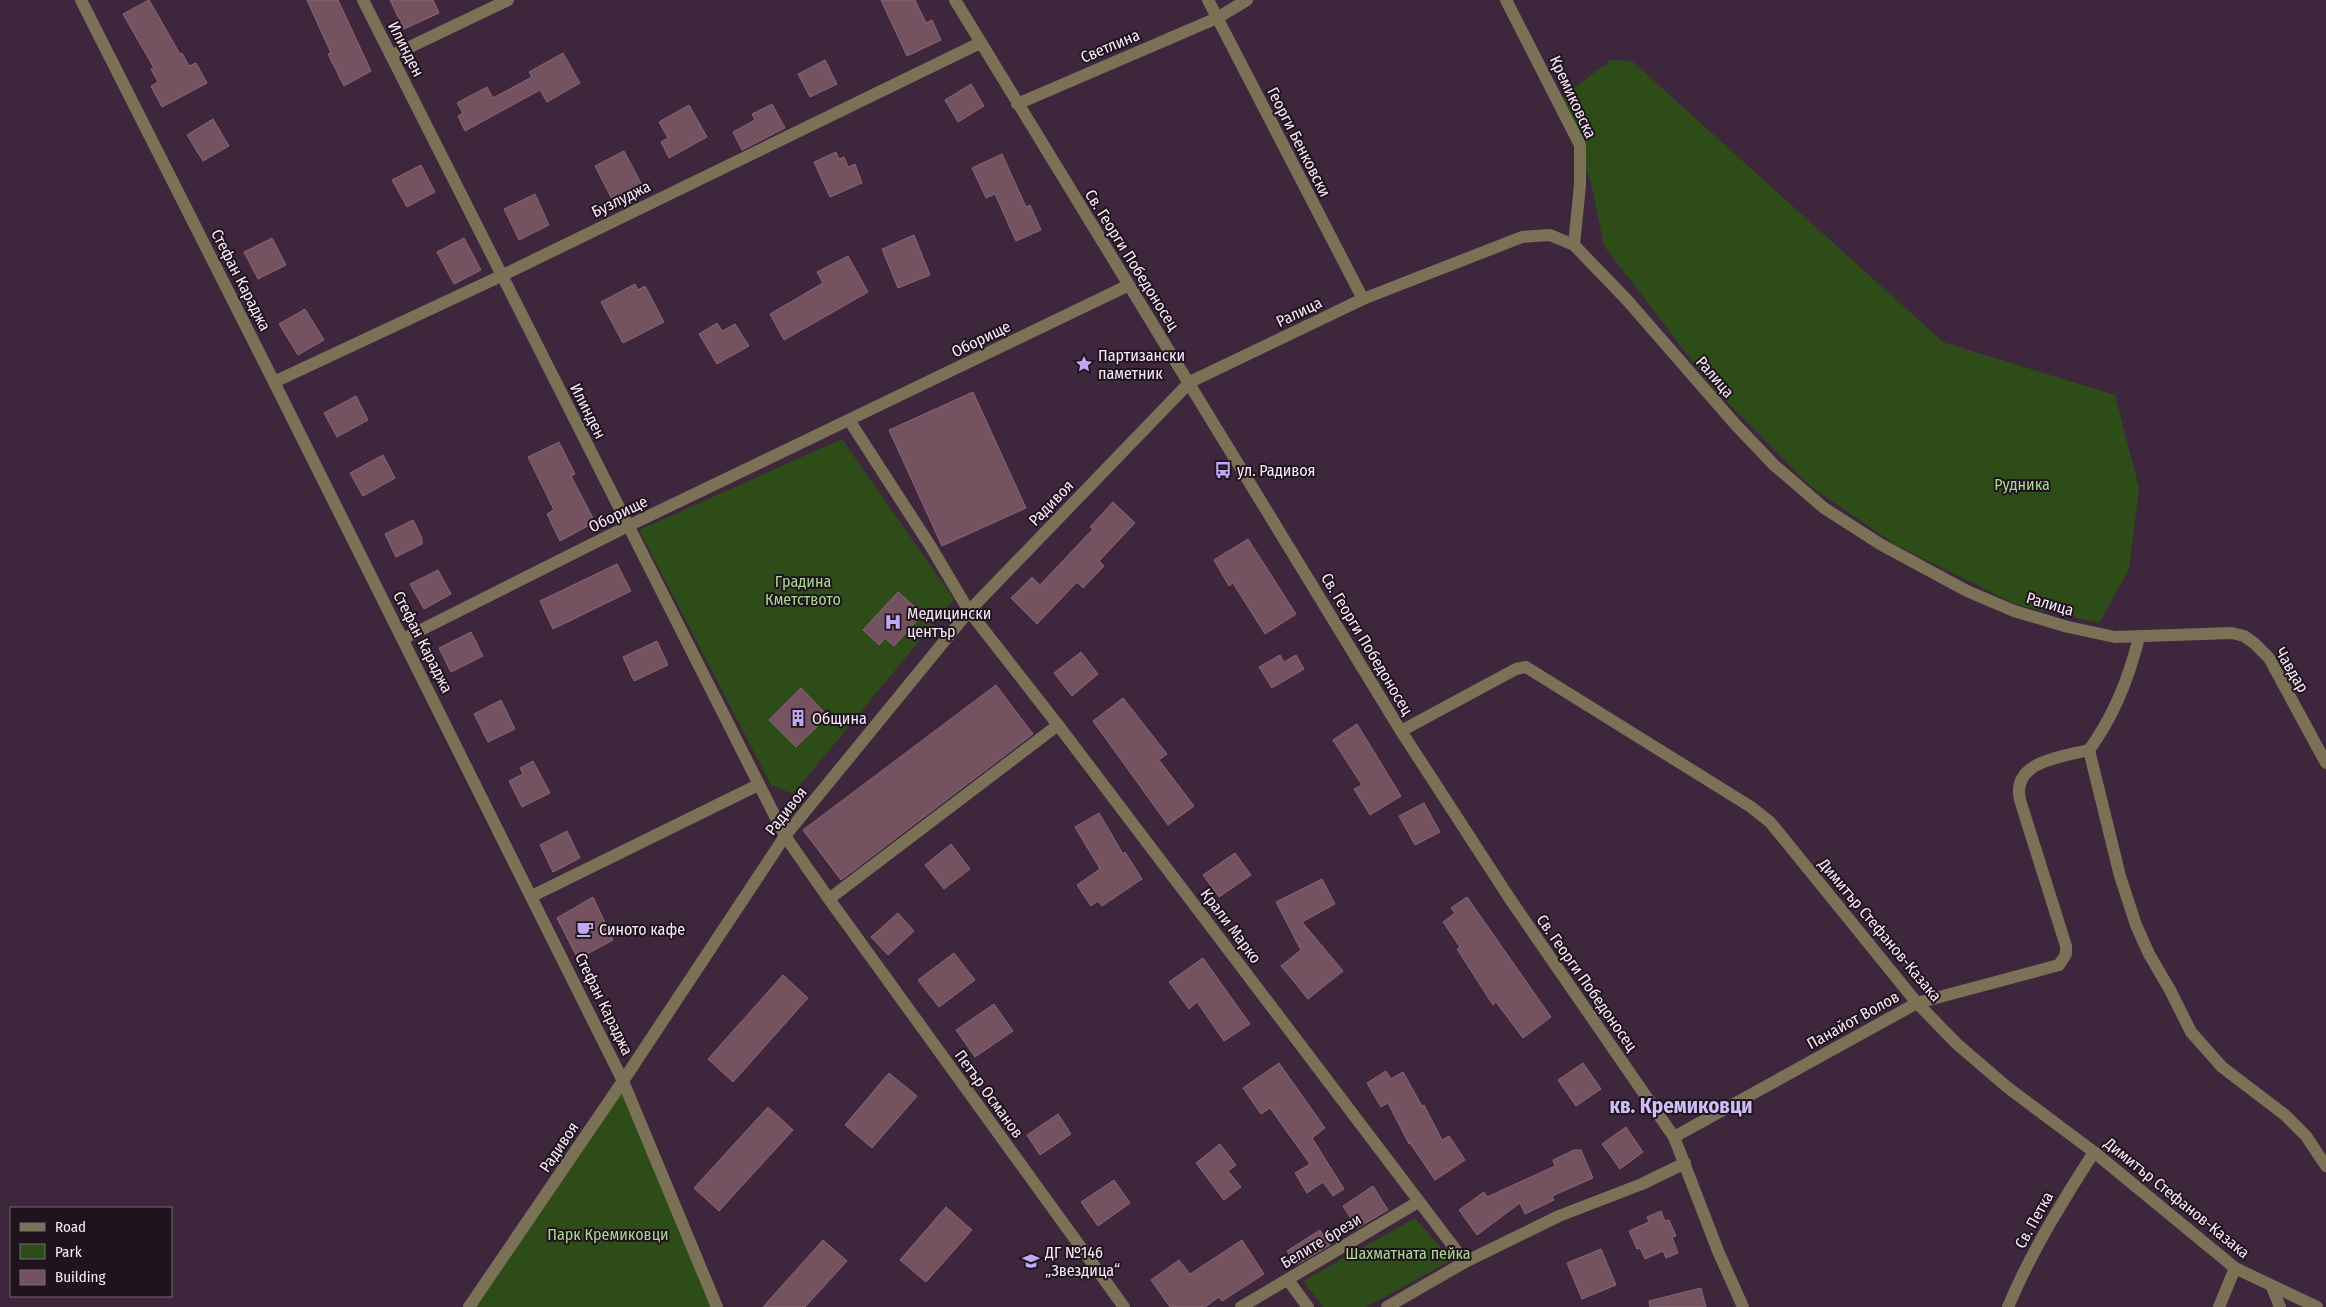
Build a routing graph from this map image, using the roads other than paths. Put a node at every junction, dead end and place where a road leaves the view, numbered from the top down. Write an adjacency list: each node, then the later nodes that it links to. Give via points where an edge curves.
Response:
1 (81, 0): 16 (street, Стефан Караджа)
2 (363, 0): 10 (street, Илинден)
3 (508, 0): 10 (street)
4 (954, 0): 9 (street, Св. Георги Победоносец)
5 (1208, 0): 8 (street, Георги Бенковски)
6 (1247, 0): 8 (street, Светлина)
7 (1506, 0): 12 (street, Кремиковска, via 1580,145)
8 (1217, 18): 11 (street, Светлина); 15 (street, Георги Бенковски)
9 (980, 42): 11 (street, Св. Георги Победоносец); 13 (street, Бузлуджа)
10 (391, 56): 13 (street, Илинден)
11 (1017, 104): 14 (street, Св. Георги Победоносец)
12 (1574, 245): 15 (street, Ралица, via 1550,235 1522,237); 22 (street, Ралица, via 1627,300 1735,424 1774,465 1824,508 1880,544 1967,591 2014,611 2115,637)
13 (501, 276): 16 (street, Бузлуджа); 19 (street, Илинден)
14 (1128, 286): 17 (street, Св. Георги Победоносец); 18 (street, Оборище)
15 (1363, 299): 17 (street, Ралица)
16 (274, 382): 23 (street, Стефан Караджа)
17 (1190, 382): 20 (street, Радивоя); 25 (street, Св. Георги Победоносец)
18 (849, 420): 19 (street, Оборище); 20 (street)
19 (628, 526): 23 (street, Оборище); 28 (street, Илинден)
20 (969, 610): 24 (street, Крали Марко); 29 (street, Радивоя)
21 (2232, 633): 22 (street, Ралица); 27 (street, Чавдар, via 2249,640 2269,658)
22 (2139, 637): 26 (street, via 2115,709)
23 (403, 639): 30 (street, Стефан Караджа)
24 (1058, 724): 31 (street); 38 (street, Крали Марко)
25 (1401, 731): 32 (street, Димитър Стефанов-Казака, via 1516,669 1526,667 1533,670 1752,806 1770,822); 34 (street, Св. Георги Победоносец, via 1510,899)
26 (2089, 750): 32 (street, Панайот Волов, via 2042,762 2030,768 2019,783 2020,800 2066,946 2063,960 2054,967); 37 (street, via 2120,876 2136,925 2191,1032 2222,1066 2285,1115 2306,1136)
27 (2326, 764)
28 (758, 784): 29 (street, Илинден); 30 (street)
29 (785, 836): 31 (street, Петър Османов); 33 (street, Радивоя)
30 (532, 896): 33 (street, Стефан Караджа)
31 (829, 899): 45 (street, Петър Османов)
32 (1917, 1003): 34 (street, Панайот Волов); 35 (street, Димитър Стефанов-Казака, via 2000,1081)
33 (624, 1081): 43 (street, Радивоя); 44 (street, Стефан Караджа)
34 (1674, 1137): 36 (street, Св. Георги Победоносец)
35 (2094, 1152): 40 (street, Димитър Стефанов-Казака); 50 (street, Св. Петка, via 2053,1216)
36 (1685, 1163): 39 (street, via 1642,1184 1559,1216); 49 (street, Св. Георги Победоносец)
37 (2326, 1166)
38 (1418, 1202): 39 (street, Крали Марко); 41 (street, Белите брези)
39 (1465, 1262): 48 (street)
40 (2235, 1268): 42 (street, Димитър Стефанов-Казака); 51 (street)
41 (1288, 1280): 46 (street, Белите брези); 47 (street)
42 (2272, 1287): 52 (street); 53 (street, Димитър Стефанов-Казака)
43 (469, 1307)
44 (717, 1307)
45 (1124, 1307)
46 (1241, 1307)
47 (1308, 1307)
48 (1387, 1307)
49 (1743, 1307)
50 (2008, 1307)
51 (2219, 1307)
52 (2280, 1307)
53 (2317, 1307)

